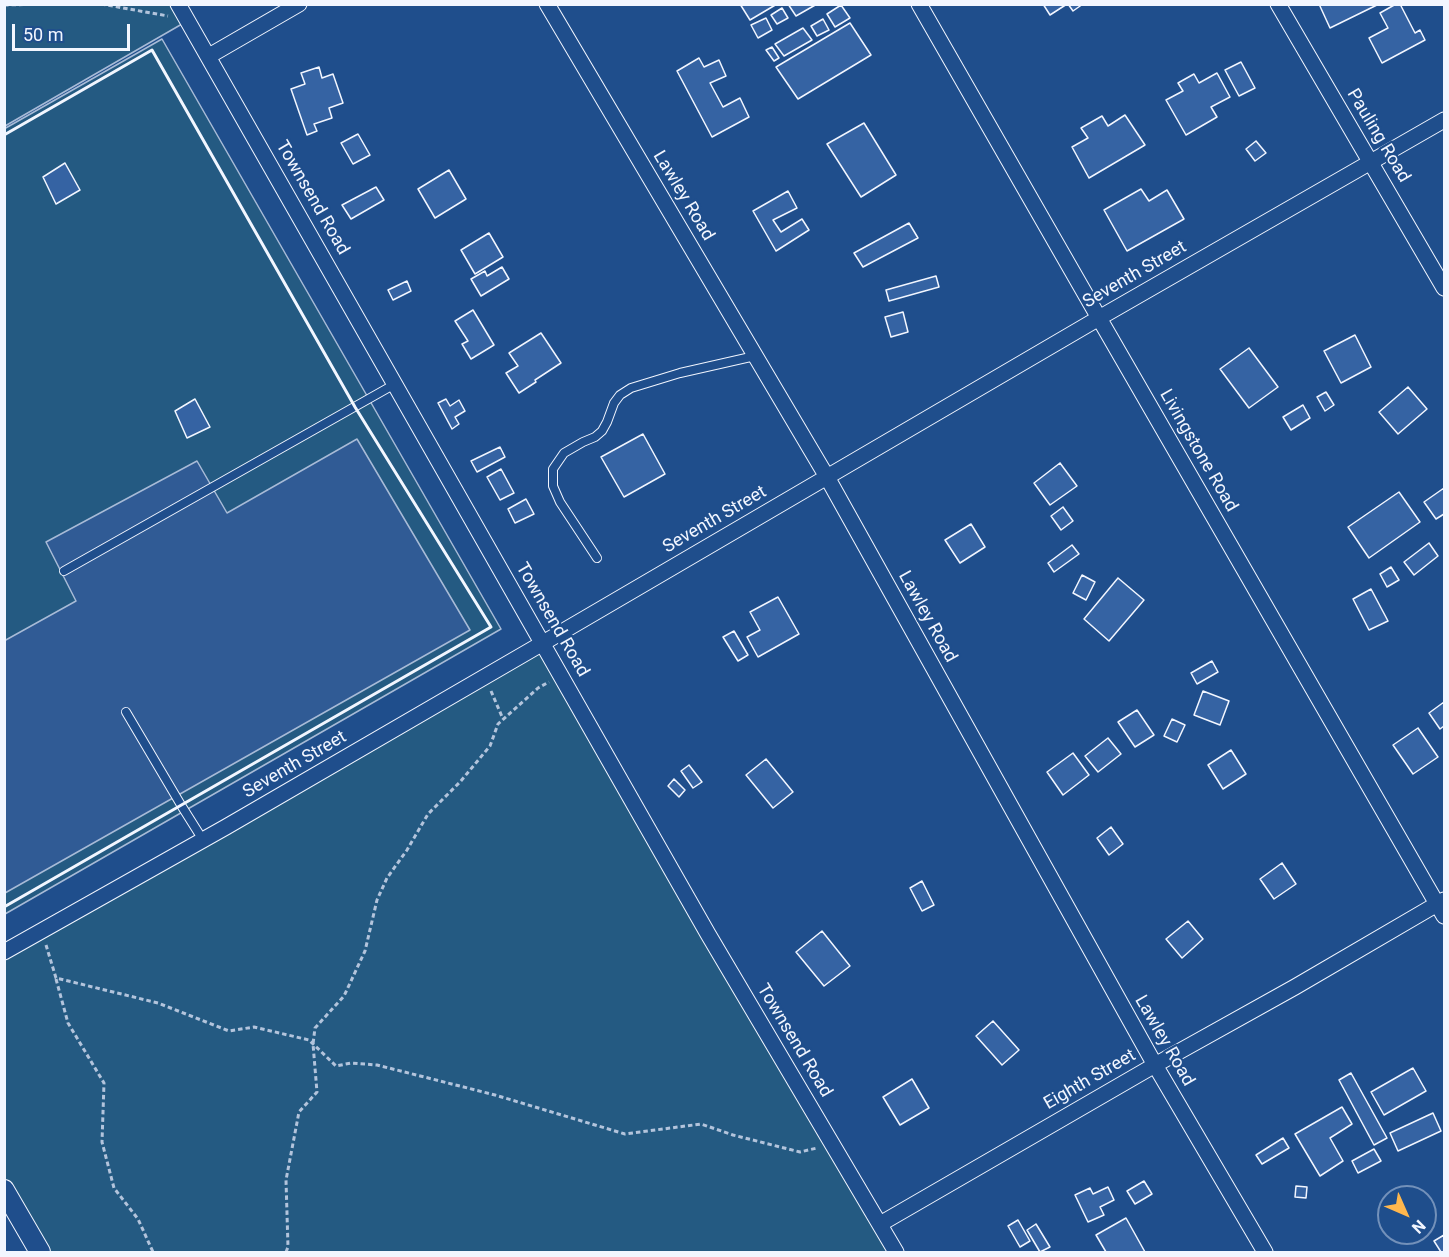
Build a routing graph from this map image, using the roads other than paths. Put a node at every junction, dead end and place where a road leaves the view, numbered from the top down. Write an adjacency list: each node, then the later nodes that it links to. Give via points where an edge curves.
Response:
1 (178, 4): 6 (street, Townsend Road)
2 (299, 4): 6 (street)
3 (547, 4): 11 (street, Lawley Road)
4 (919, 4): 10 (street, Livingstone Road)
5 (1278, 4): 8 (street, Pauling Road)
6 (209, 56): 12 (street, Townsend Road)
7 (1444, 120): 8 (street, Seventh Street)
8 (1372, 162): 9 (street, Pauling Road); 10 (street, Seventh Street)
9 (1444, 288)
10 (1099, 318): 13 (street, Seventh Street); 19 (street, Livingstone Road)
11 (755, 356): 13 (street, Lawley Road); 14 (lane, via 631,388 614,403 602,431 564,453 553,469 553,486)
12 (395, 384): 15 (lane); 16 (street, Townsend Road)
13 (827, 477): 16 (street, Seventh Street); 21 (street, Lawley Road)
14 (597, 558)
15 (64, 571)
16 (543, 643): 18 (street, Seventh Street); 23 (street, Townsend Road, via 708,934)
17 (126, 712): 18 (lane)
18 (203, 840): 20 (street, Seventh Street)
19 (1442, 906): 21 (street, Eighth Street)
20 (4, 952)
21 (1155, 1065): 23 (street, Eighth Street); 26 (street, Lawley Road)
22 (4, 1190): 24 (main road)
23 (880, 1224): 25 (street, Townsend Road)
24 (40, 1252)
25 (896, 1252)
26 (1265, 1252)

